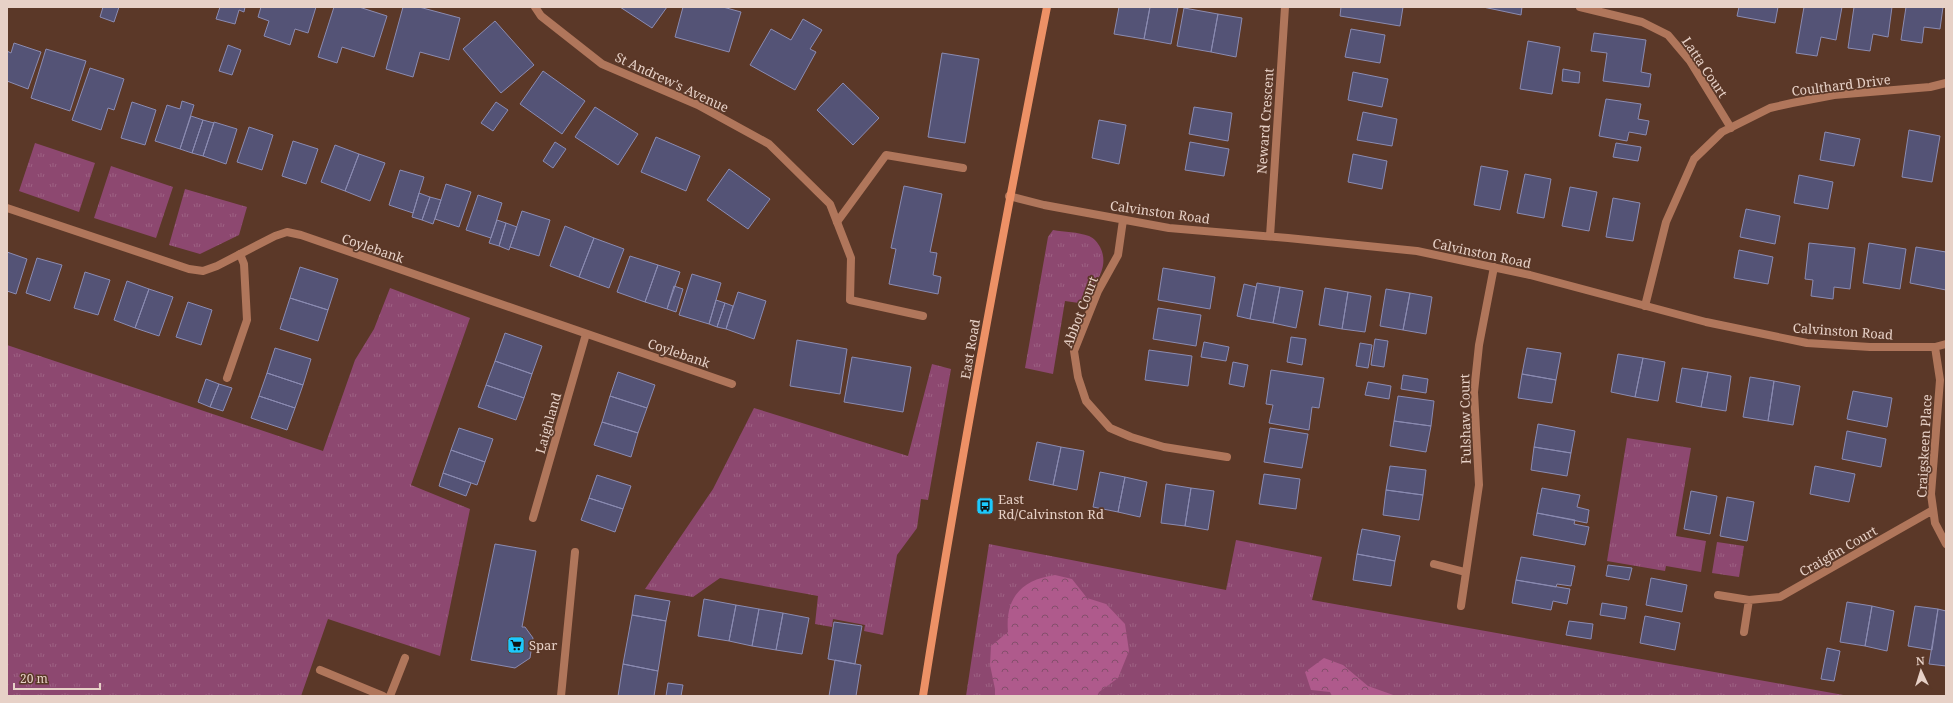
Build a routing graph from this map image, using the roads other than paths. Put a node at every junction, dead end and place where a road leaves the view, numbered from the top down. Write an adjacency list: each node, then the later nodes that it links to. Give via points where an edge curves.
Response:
1 (535, 7): 11 (street, St Andrew's Avenue, via 541,16 602,64 698,105 769,144 830,204)
2 (1047, 7): 8 (street, East Road)
3 (1285, 7): 12 (street, Neward Crescent)
4 (1583, 7): 6 (street, Latta Court, via 1642,22 1668,35 1690,62)
5 (1946, 83): 6 (street, Coulthard Drive, via 1930,87 1834,95 1792,102 1770,108)
6 (1731, 128): 15 (street, Coulthard Drive, via 1722,132 1694,159 1666,222)
7 (963, 168): 11 (street, via 886,155)
8 (1010, 196): 10 (street, Calvinston Road); 38 (street, East Road, via 946,544)
9 (7, 208): 13 (street, Coylebank, via 189,269 203,270 217,266)
10 (1122, 220): 12 (street, Calvinston Road, via 1168,228); 22 (street, Abbot Court, via 1118,255 1098,291 1074,351 1078,377 1086,401 1110,428 1164,447)
11 (837, 222): 16 (street, St Andrew's Avenue, via 851,258 850,300)
12 (1270, 236): 14 (street, Calvinston Road, via 1417,251)
13 (240, 254): 17 (street, Coylebank, via 287,232 301,235); 20 (street, via 244,264 247,320)
14 (1494, 267): 15 (street, Calvinston Road); 28 (street, Fulshaw Court, via 1478,353 1474,392 1478,485)
15 (1645, 306): 19 (street, Calvinston Road, via 1706,322 1807,343 1870,347)
16 (923, 316)
17 (586, 334): 21 (street, Coylebank); 24 (street, Laighland)
18 (1946, 344): 19 (street, Calvinston Road)
19 (1936, 346): 23 (street, Craigskeen Place, via 1940,380 1931,494)
20 (227, 378)
21 (732, 384)
22 (1227, 457)
23 (1934, 510): 25 (street, Craigskeen Place, via 1935,523); 30 (street, Craigfin Court, via 1780,597)
24 (533, 518)
25 (1946, 544)
26 (575, 552): 37 (street)
27 (1434, 564): 28 (street)
28 (1465, 572): 31 (street, Fulshaw Court)
29 (1718, 596): 30 (street, Craigfin Court)
30 (1749, 600): 32 (street)
31 (1461, 606)
32 (1744, 632)
33 (405, 658): 36 (street)
34 (320, 670): 35 (street)
35 (383, 696)
36 (390, 696)
37 (561, 696)
38 (923, 696)

